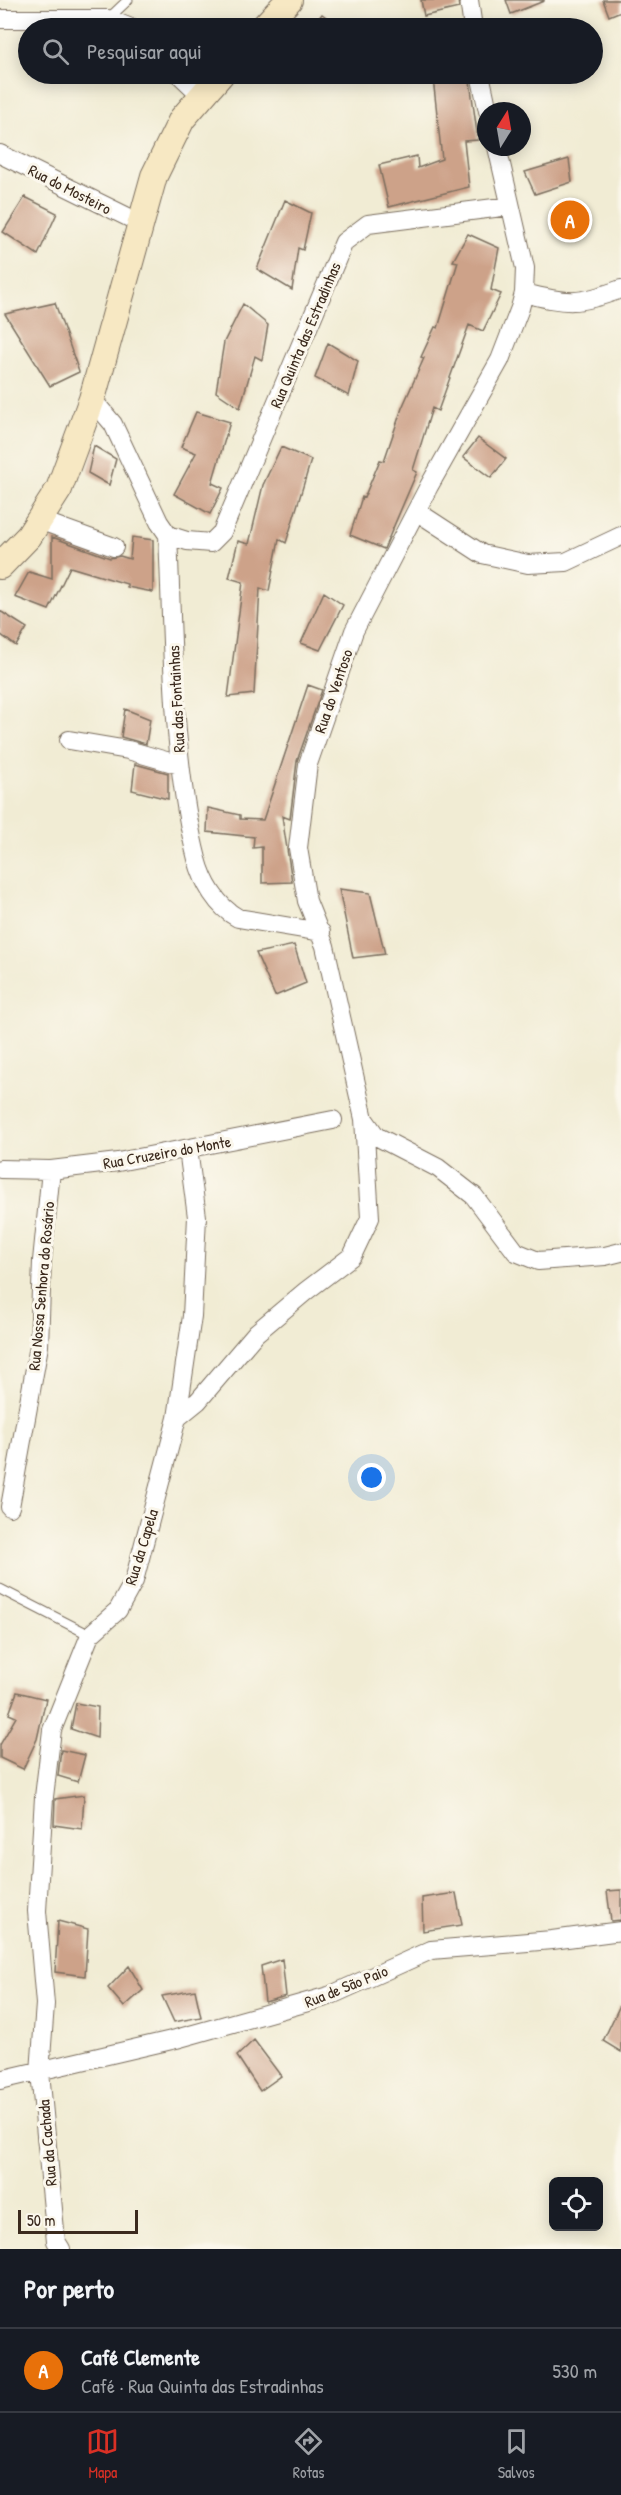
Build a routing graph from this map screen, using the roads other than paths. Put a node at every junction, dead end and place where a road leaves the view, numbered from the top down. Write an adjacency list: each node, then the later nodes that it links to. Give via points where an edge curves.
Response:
1 (128, 0): 3 (lane)
2 (469, 0): 4 (street)
3 (109, 18)
4 (472, 18)
5 (0, 19): 6 (street)
6 (18, 19)
7 (190, 84): 10 (street)
8 (211, 84): 10 (main road)
9 (482, 84): 11 (street)
10 (201, 94): 15 (main road, via 182,119 154,176)
11 (486, 102)
12 (0, 154): 15 (street, Rua do Mosteiro)
13 (499, 156): 14 (street)
14 (510, 206): 17 (street, via 525,268); 21 (street, Rua Quinta das Estradinhas, via 368,224 344,242 222,532 211,543)
15 (140, 223): 18 (main road)
16 (621, 289): 17 (street, via 590,300 561,303)
17 (524, 293): 19 (street, Rua do Ventoso, via 500,360)
18 (92, 399): 20 (main road, via 59,489); 21 (street, Rua das Fontainhas, via 113,424)
19 (416, 511): 22 (street, via 482,554 528,564 566,562); 27 (street, Rua do Ventoso, via 354,631 308,764 298,848 307,901)
20 (39, 520): 23 (street); 24 (main road)
21 (168, 535): 26 (street, Rua das Fontainhas)
22 (621, 536)
23 (114, 547)
24 (0, 566)
25 (69, 740): 26 (street, via 128,750)
26 (180, 765): 27 (street, Rua das Fontainhas, via 197,861 212,894 226,911 238,918)
27 (321, 932): 28 (street, Rua do Ventoso)
28 (364, 1119): 33 (street, via 376,1136 438,1168 474,1196 516,1252 538,1261); 34 (street, via 370,1218 352,1256 256,1333 198,1401)
29 (333, 1120): 30 (street, Rua Cruzeiro do Monte)
30 (188, 1149): 32 (street, Rua Cruzeiro do Monte); 34 (street, Rua da Capela, via 196,1228 192,1317)
31 (0, 1168): 32 (street, Rua Cruzeiro do Monte)
32 (51, 1170): 35 (street, Rua Nossa Senhora do Rosário, via 39,1346)
33 (621, 1252)
34 (177, 1418): 37 (street, Rua da Capela, via 134,1581 118,1610)
35 (10, 1507)
36 (0, 1589): 37 (lane)
37 (90, 1635): 39 (street, Rua da Capela, via 52,1730 44,1797 37,1911 45,2004)
38 (621, 1931): 39 (street, Rua de São Paio, via 431,1950 329,1996)
39 (40, 2072): 40 (street, Rua de São Paio); 41 (street, Rua da Cachada, via 56,2241)
40 (0, 2080)
41 (61, 2249)

